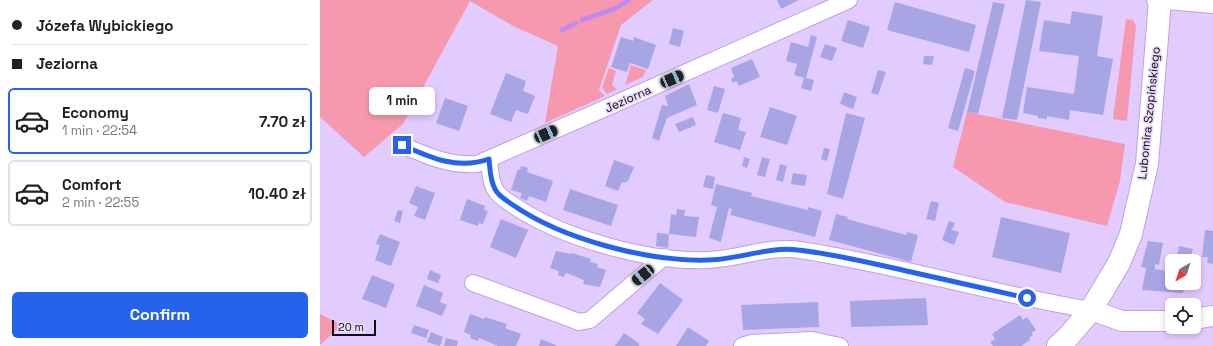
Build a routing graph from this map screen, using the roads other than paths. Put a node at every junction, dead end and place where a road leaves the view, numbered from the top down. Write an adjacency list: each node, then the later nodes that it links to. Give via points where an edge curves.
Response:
1 (849, 0): 6 (street, Jeziorna)
2 (1155, 0): 3 (street)
3 (1160, 0): 4 (street); 9 (main road, Lubomira Szopińskiego, via 1147,164 1138,205 1131,234 1119,263)
4 (1213, 5)
5 (402, 145): 6 (street, Jeziorna, via 432,158 462,165 477,164)
6 (489, 159): 7 (street, via 495,189 500,196 528,216 604,245)
7 (664, 257): 8 (street, via 596,316 579,322); 9 (street, via 710,260 769,250 797,249)
8 (473, 283)
9 (1091, 310): 12 (street, via 1122,321); 15 (main road, Lubomira Szopińskiego)
10 (1213, 316): 11 (street)
11 (1201, 318)
12 (1163, 322)
13 (742, 346): 14 (street, via 751,343 812,340)
14 (840, 346)
15 (1058, 346)

